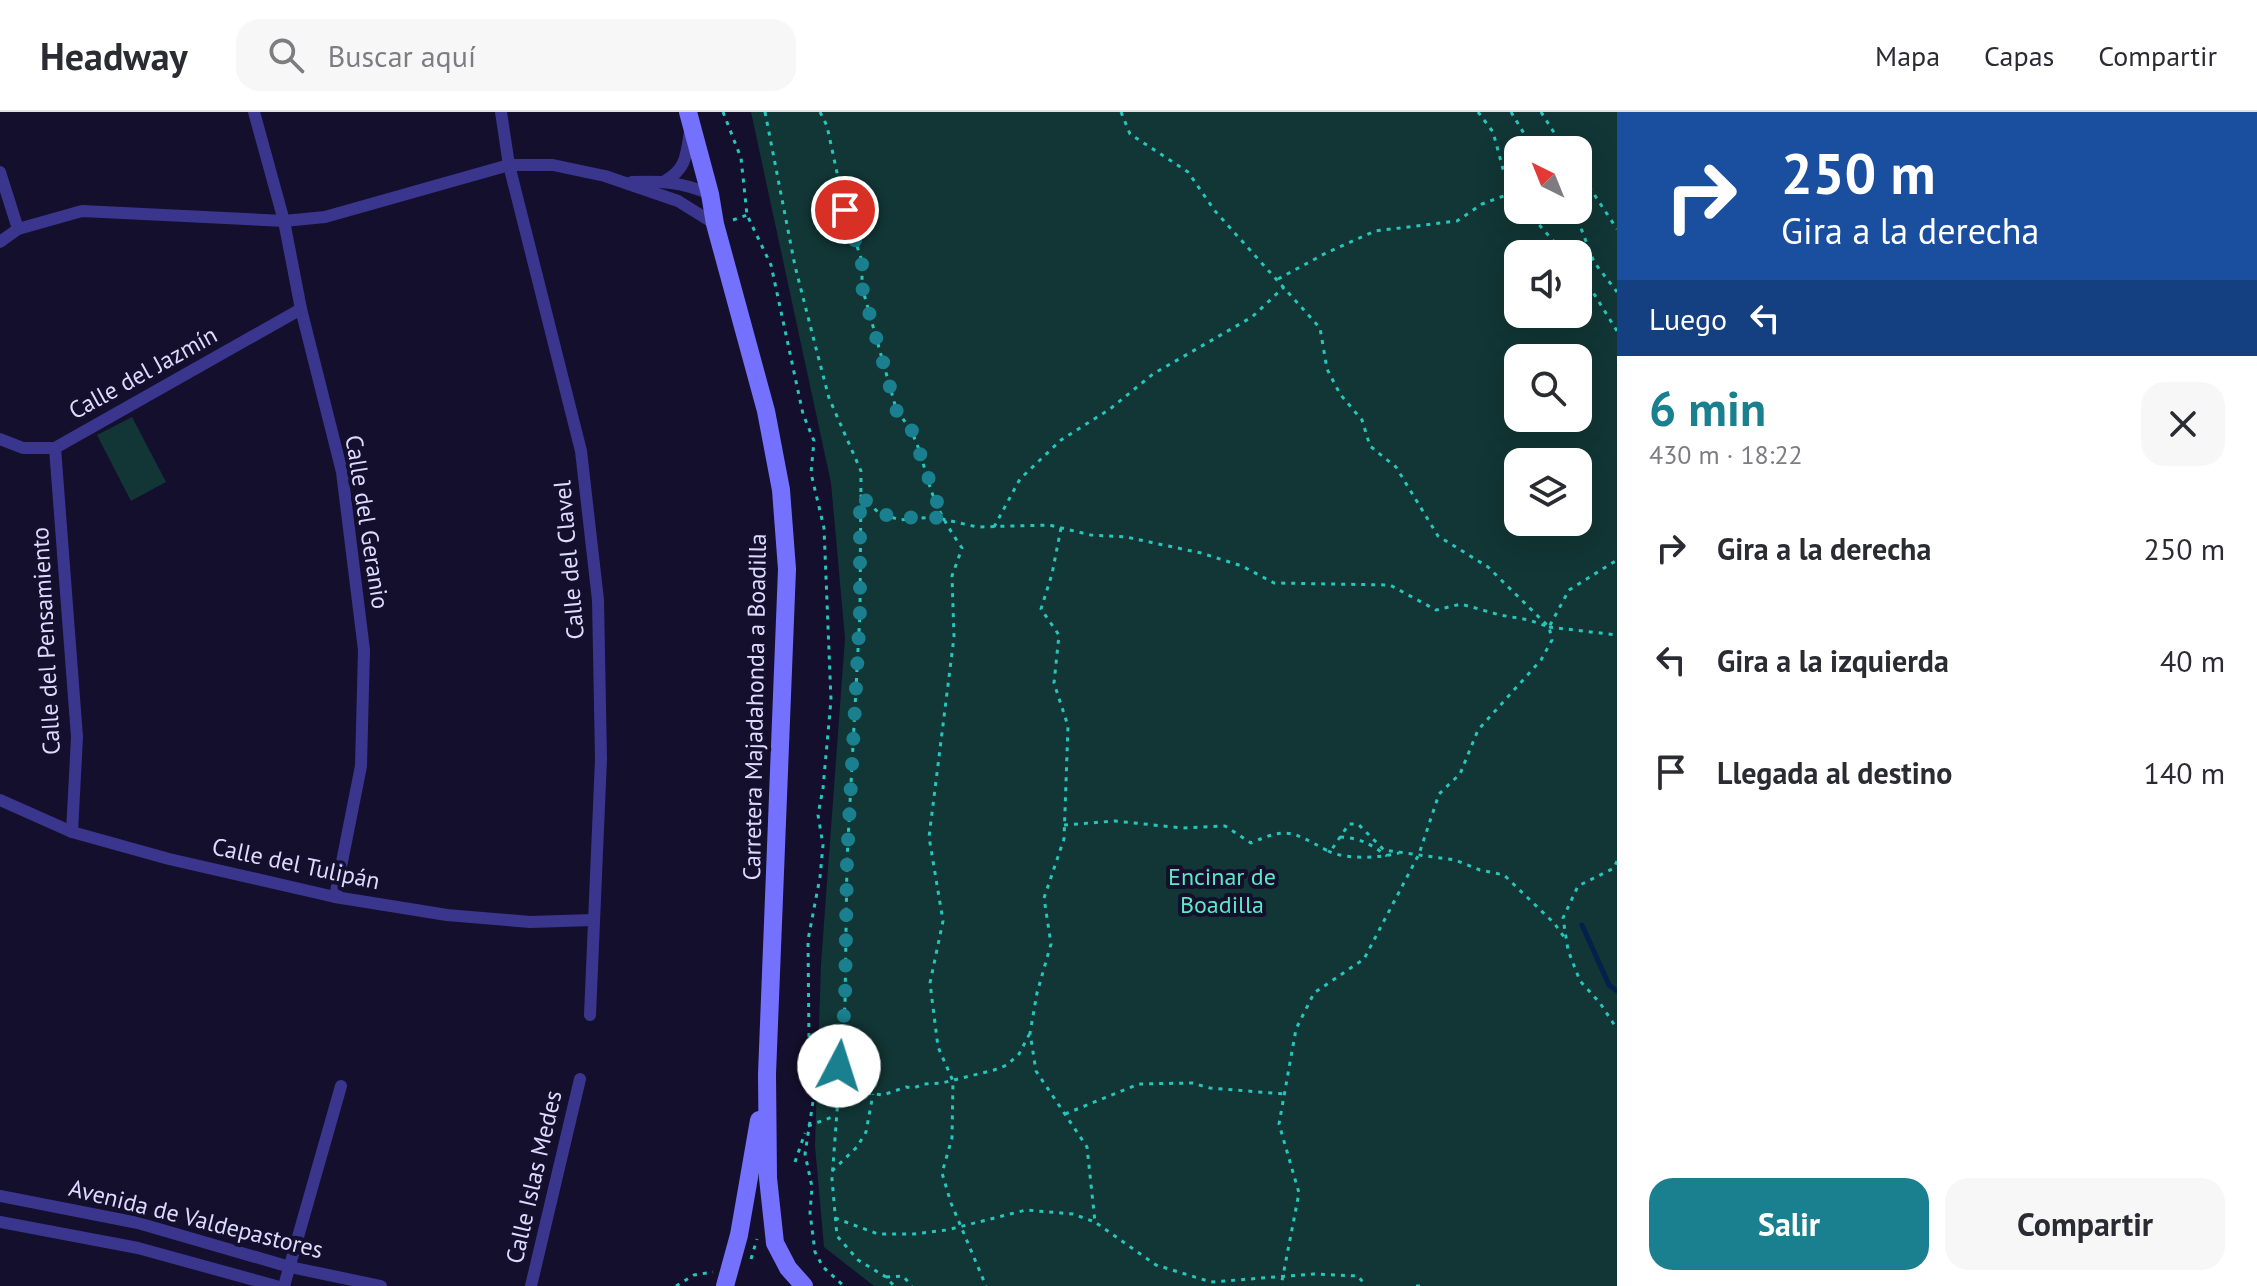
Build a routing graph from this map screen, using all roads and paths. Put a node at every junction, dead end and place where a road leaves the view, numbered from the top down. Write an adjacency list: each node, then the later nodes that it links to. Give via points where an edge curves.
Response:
1 (254, 112): 21 (street, Calle del Geranio)
2 (501, 112): 12 (street, Calle del Clavel)
3 (765, 112): 37 (path, via 795,266 829,398 861,471)
4 (820, 112): 38 (path, via 897,412 911,428)
5 (1121, 112): 29 (path, via 1130,134 1188,172 1215,211)
6 (1478, 112): 13 (path, via 1493,132)
7 (1511, 112): 10 (path)
8 (1541, 112): 11 (path)
9 (690, 118): 15 (street, via 685,160); 18 (street, Carretera Majadahonda a Boadilla)
10 (1526, 136)
11 (1556, 136)
12 (509, 165): 16 (street, via 553,165); 21 (street, via 325,217); 54 (street, Calle del Clavel, via 581,451 598,600 600,743)
13 (1504, 171)
14 (0, 172): 25 (street)
15 (665, 181): 16 (street); 18 (street)
16 (625, 183): 22 (street)
17 (1592, 191): 26 (path)
18 (710, 194): 22 (street, Carretera Majadahonda a Boadilla)
19 (1504, 197): 29 (path, via 1457,221 1375,231)
20 (747, 215): 22 (path)
21 (284, 221): 25 (street, via 82,211); 33 (street, Calle del Geranio)
22 (724, 222): 59 (street, Carretera Majadahonda a Boadilla, via 781,490 787,569)
23 (1538, 224): 27 (path)
24 (1579, 224): 32 (path, via 1594,262)
25 (18, 229): 28 (street)
26 (1617, 229)
27 (1553, 240)
28 (0, 242)
29 (1278, 279): 30 (path)
30 (1284, 287): 39 (path, via 1252,317 1153,374 1061,440 1020,479); 42 (path, via 1320,328 1327,369 1362,420 1370,446 1396,467 1438,536 1488,567)
31 (1592, 291): 34 (path)
32 (1617, 292)
33 (301, 309): 36 (street, Calle del Jazmín); 53 (street, Calle del Geranio, via 342,472 364,650 361,766)
34 (1617, 331)
35 (0, 439): 36 (street, Calle del Jazmín, via 23,448)
36 (55, 448): 46 (street, Calle del Pensamiento, via 77,737)
37 (860, 495): 38 (path, via 879,513 900,520); 65 (path, via 845,1004)
38 (943, 519): 39 (path); 61 (path, via 962,548 952,576 954,637 929,837 943,921 930,983 938,1047)
39 (994, 527): 40 (path)
40 (1061, 528): 42 (path, via 1201,553 1274,583 1390,585 1436,610 1461,604); 45 (path, via 1041,609 1059,635 1054,683 1068,726)
41 (1617, 560): 42 (path, via 1569,590)
42 (1549, 627): 43 (path); 50 (path, via 1552,640 1541,660 1478,730 1460,774 1439,794)
43 (1617, 635)
44 (0, 800): 46 (street, Calle del Tulipán)
45 (1064, 825): 48 (path, via 1115,821 1225,826 1251,843 1277,832); 58 (path, via 1044,898 1051,944)
46 (72, 832): 53 (street, Calle del Tulipán)
47 (1340, 837): 48 (path); 49 (path, via 1349,824 1358,824 1384,850); 51 (path, via 1356,837)
48 (1326, 850): 51 (path)
49 (1403, 852): 50 (path); 51 (path)
50 (1419, 854): 55 (path, via 1504,875); 64 (path, via 1364,959 1314,993 1296,1029)
51 (1387, 856)
52 (1617, 861): 55 (path, via 1614,868 1578,886 1563,918)
53 (335, 897): 54 (street, Calle del Tulipán, via 447,915)
54 (592, 920): 56 (street, Calle del Clavel)
55 (1567, 941): 57 (path, via 1580,981)
56 (590, 1015)
57 (1617, 1029)
58 (1030, 1033): 61 (path, via 1007,1065); 66 (path, via 1036,1071)
59 (767, 1074): 83 (street, Carretera Majadahonda a Boadilla); 84 (street, Carretera Majadahonda a Boadilla, via 775,1243)
60 (580, 1079): 82 (street, Calle Islas Medes)
61 (953, 1081): 63 (path); 75 (path, via 952,1138 942,1173)
62 (341, 1086): 76 (street)
63 (873, 1094): 65 (path); 70 (path, via 866,1132)
64 (1284, 1094): 66 (path, via 1192,1083 1139,1084); 77 (path, via 1279,1124 1299,1193)
65 (836, 1098): 67 (path)
66 (1065, 1114): 74 (path, via 1087,1147)
67 (835, 1116): 68 (path); 70 (path)
68 (808, 1126): 69 (path); 85 (path, via 805,1154 815,1252)
69 (795, 1162)
70 (832, 1171): 72 (path)
71 (0, 1196): 76 (street, Avenida de Valdepastores, via 138,1223)
72 (835, 1218): 75 (path, via 878,1234); 78 (path, via 837,1236 858,1260)
73 (0, 1222): 79 (street, Avenida de Valdepastores, via 138,1248)
74 (1095, 1222): 75 (path, via 1073,1214 1026,1210); 77 (path, via 1156,1265 1211,1282)
75 (963, 1227): 88 (path)
76 (290, 1267): 80 (street); 81 (street, Avenida de Valdepastores)
77 (1283, 1276): 89 (path); 90 (path, via 1358,1276)
78 (886, 1277): 86 (path); 87 (path, via 903,1276)
79 (276, 1286)
80 (284, 1286)
81 (381, 1286)
82 (531, 1286)
83 (725, 1286)
84 (804, 1286)
85 (844, 1286)
86 (894, 1286)
87 (912, 1286)
88 (986, 1286)
89 (1281, 1286)
90 (1366, 1286)
91 (1416, 1286): 92 (path)
92 (1423, 1286)

